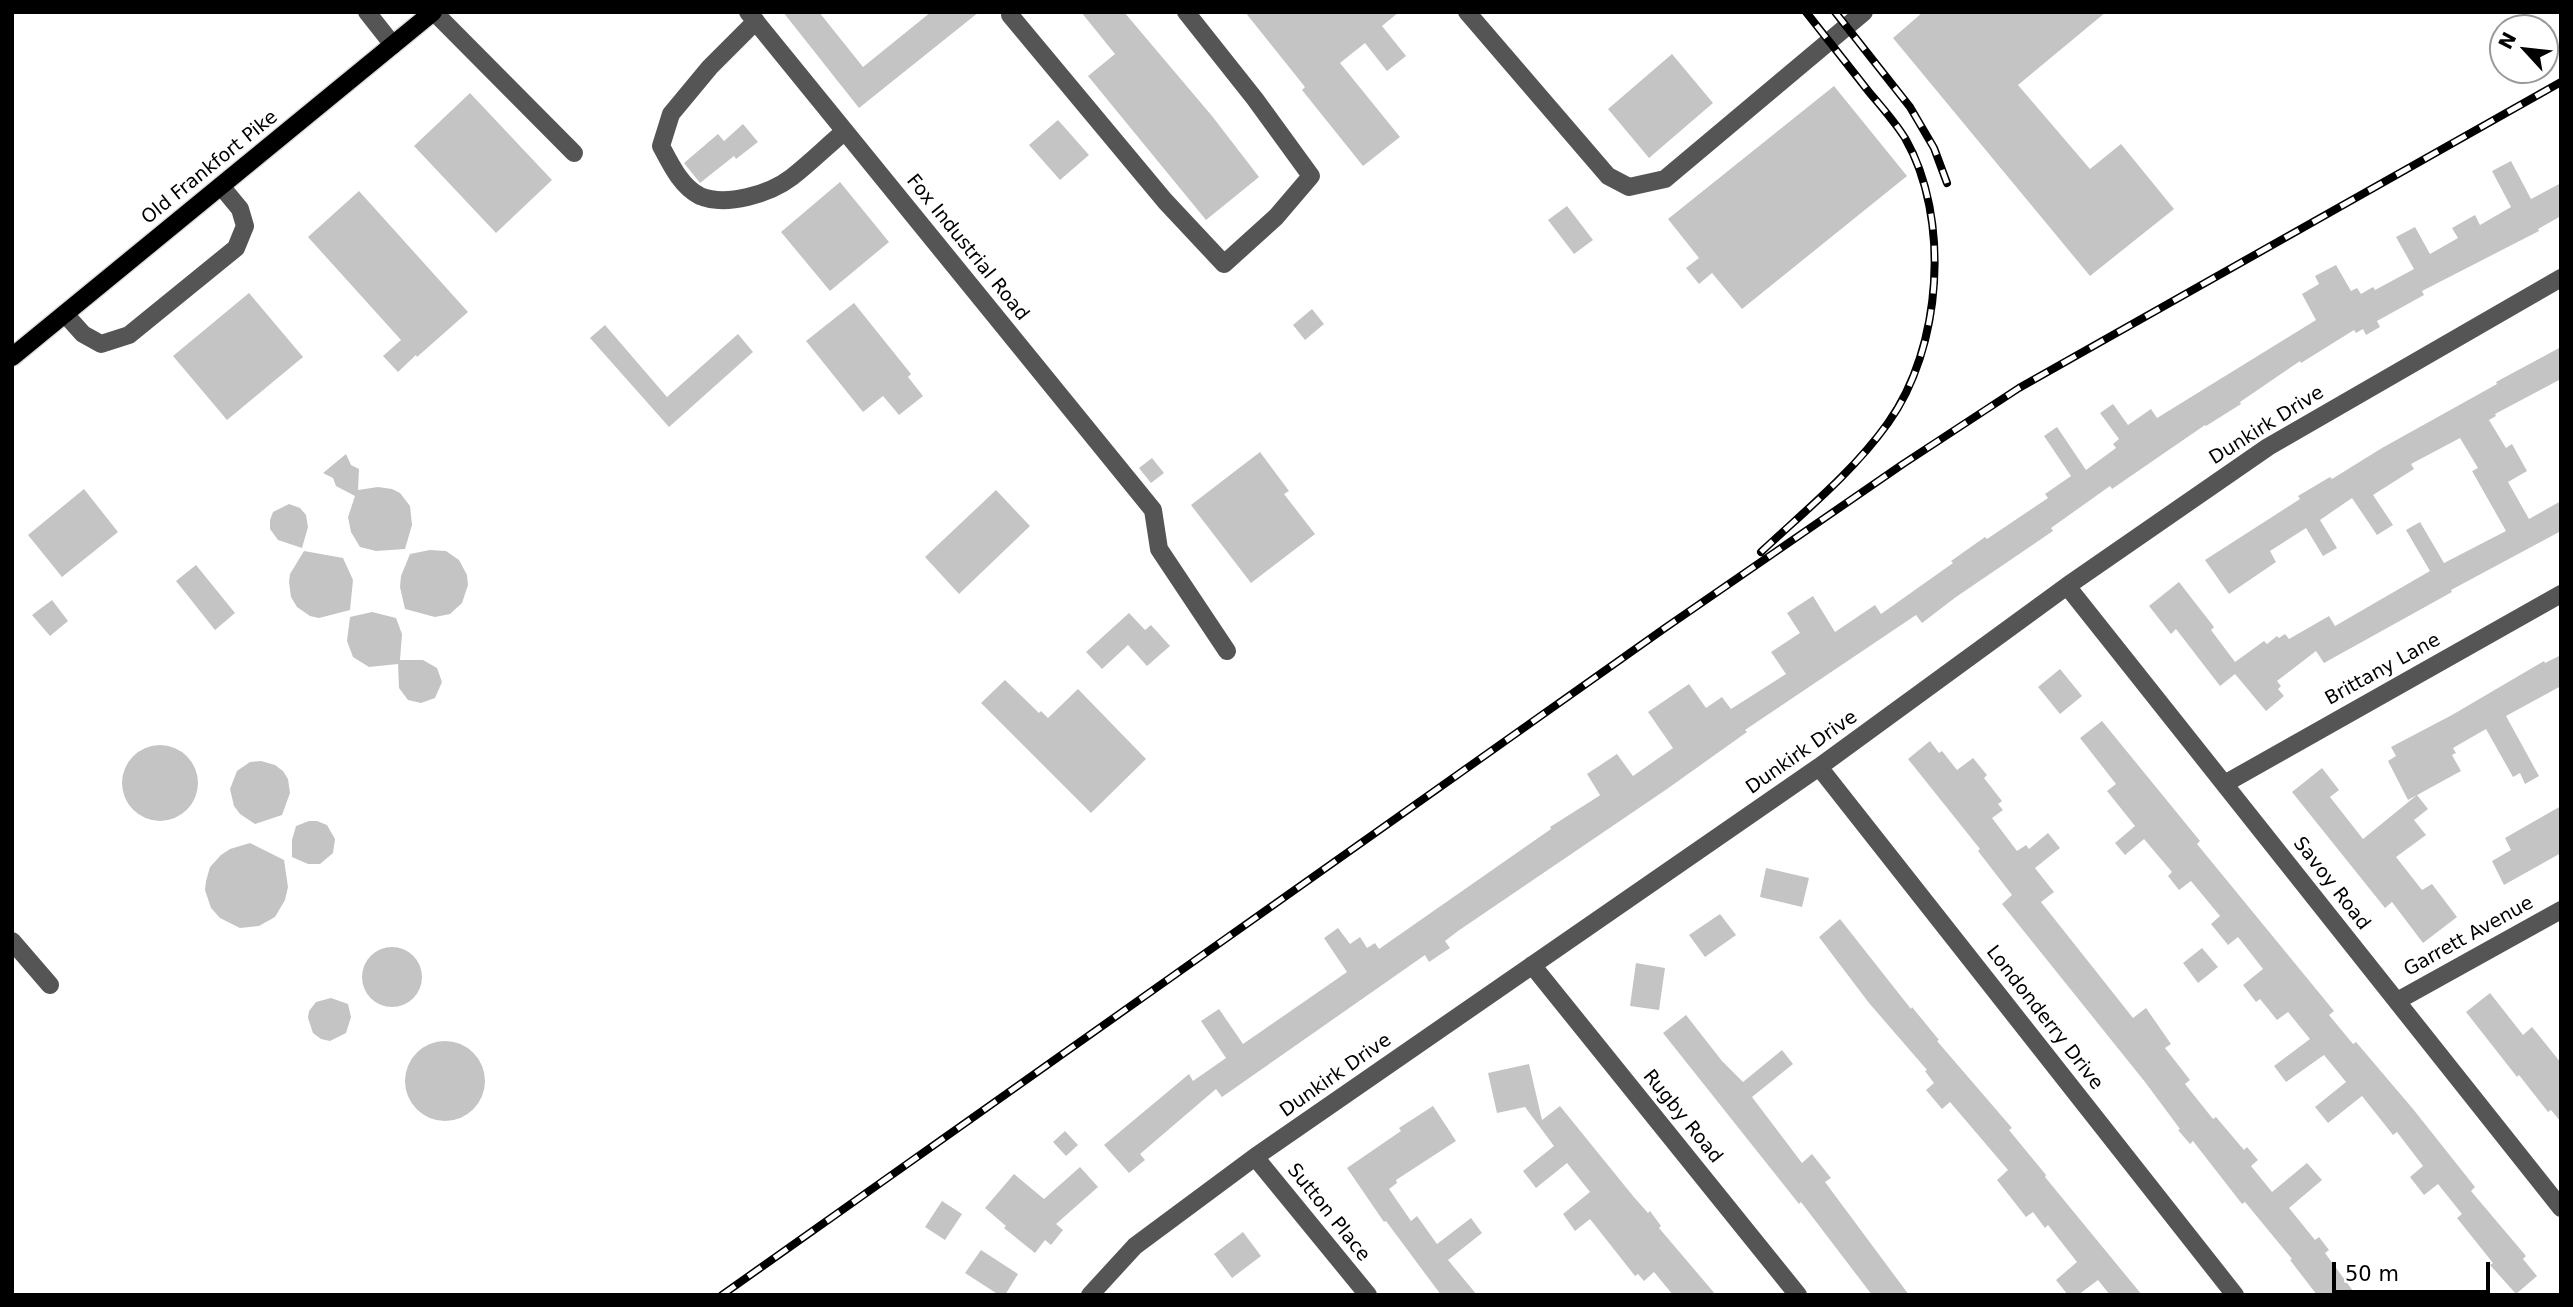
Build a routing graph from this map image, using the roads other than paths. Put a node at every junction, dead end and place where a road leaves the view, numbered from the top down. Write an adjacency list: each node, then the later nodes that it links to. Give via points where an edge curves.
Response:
1 (367, 12): 8 (street)
2 (434, 12): 8 (main road, Old Frankfort Pike); 10 (street)
3 (1186, 12): 6 (street, via 1311,176 1276,217 1224,264 1164,201)
4 (1467, 12): 5 (street, via 1608,176 1629,187 1665,178)
5 (1864, 12)
6 (1010, 15)
7 (752, 17): 9 (street, Fox Industrial Road); 9 (street, via 671,114 661,146 675,172 699,195 725,202 790,179)
8 (393, 46): 11 (main road, Old Frankfort Pike)
9 (845, 131): 17 (street, Fox Industrial Road, via 1153,510 1159,549)
10 (574, 153)
11 (221, 186): 13 (main road, Old Frankfort Pike); 13 (street, via 240,209 245,226 236,248 129,335 102,344 83,334)
12 (2561, 278): 15 (street, Dunkirk Drive, via 2268,447)
13 (65, 314): 14 (main road, Old Frankfort Pike)
14 (12, 357)
15 (2067, 586): 18 (street, Dunkirk Drive); 19 (street, Savoy Road)
16 (2561, 594): 19 (street, Brittany Lane)
17 (1227, 651)
18 (1819, 767): 22 (street, Dunkirk Drive); 30 (street, Londonderry Drive)
19 (2226, 783): 24 (street, Savoy Road)
20 (2561, 910): 24 (street, Garrett Avenue)
21 (12, 941): 23 (street)
22 (1532, 965): 25 (street, Dunkirk Drive); 29 (street, Rugby Road)
23 (50, 985)
24 (2397, 1001): 26 (street, Savoy Road)
25 (1255, 1157): 27 (street, Dunkirk Drive, via 1135,1246); 28 (street, Sutton Place)
26 (2561, 1208)
27 (1090, 1295)
28 (1368, 1295)
29 (1798, 1295)
30 (2235, 1295)

